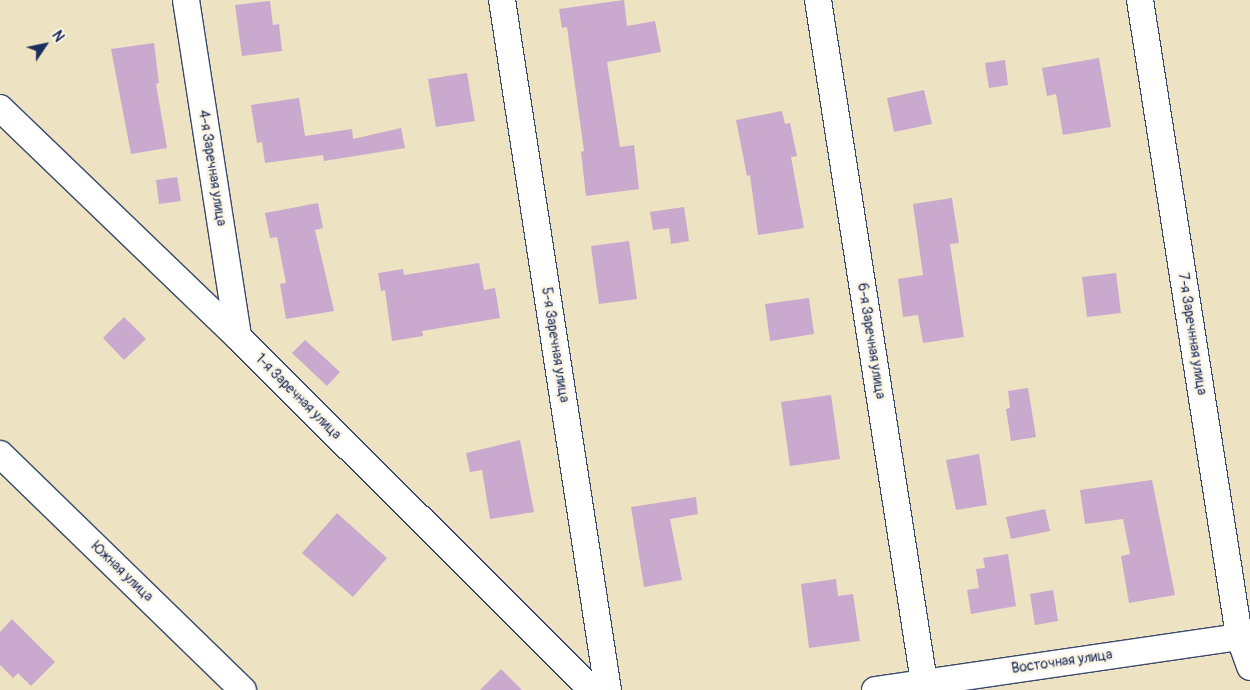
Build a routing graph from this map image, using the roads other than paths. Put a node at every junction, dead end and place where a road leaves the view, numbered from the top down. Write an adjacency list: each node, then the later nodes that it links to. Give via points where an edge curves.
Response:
1 (186, 0): 6 (street, 4-я Заречная улица)
2 (502, 0): 13 (street, 5-я Заречная улица)
3 (818, 0): 10 (street, 6-я Заречная улица)
4 (1140, 0): 8 (street, 7-я Заречнная улица)
5 (0, 108): 6 (street, 1-я Заречная улица)
6 (238, 337): 12 (street, 1-я Заречная улица)
7 (0, 454): 11 (street, Южная улица)
8 (1244, 635): 9 (street, 7-я Заречнная улица); 10 (street, Восточная улица)
9 (1250, 667)
10 (924, 682): 14 (street, Восточная улица)
11 (243, 690)
12 (592, 690)
13 (608, 690)
14 (875, 690)

